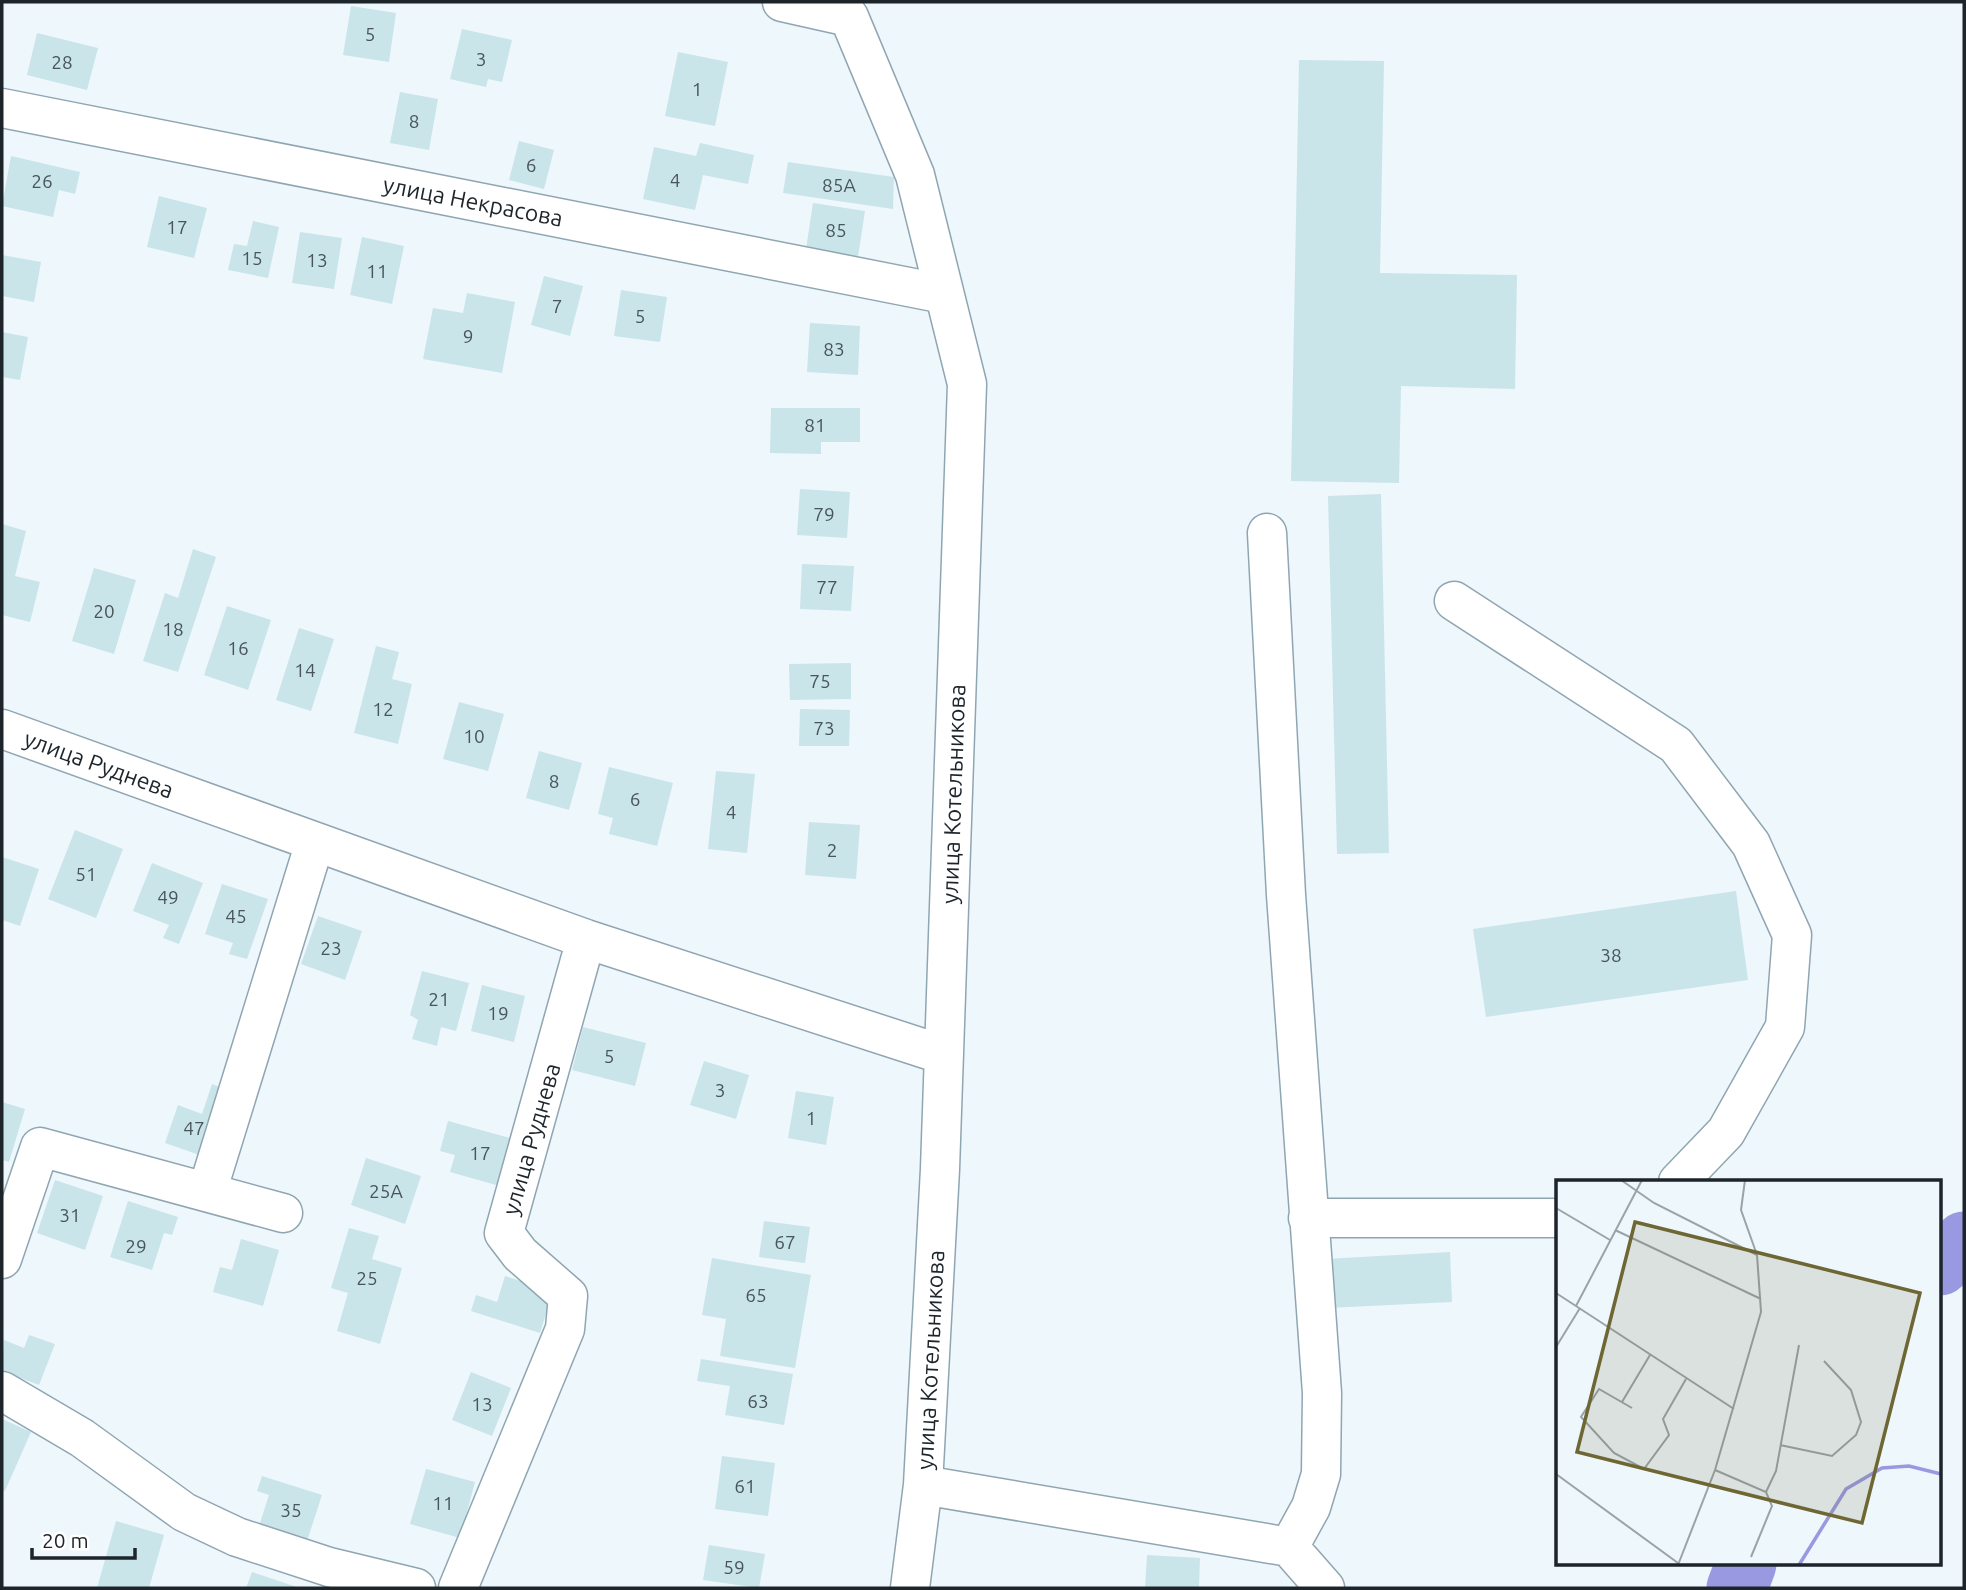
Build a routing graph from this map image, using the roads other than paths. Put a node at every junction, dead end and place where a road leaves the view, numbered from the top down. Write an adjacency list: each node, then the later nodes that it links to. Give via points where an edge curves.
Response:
1 (782, 2): 2 (street)
2 (844, 10): 4 (street, улица Котельникова, via 915,175)
3 (2, 108): 4 (street, улица Некрасова)
4 (944, 294): 10 (street, улица Котельникова, via 967,384)
5 (1267, 533): 14 (street)
6 (1454, 601): 11 (street, via 1676,745 1751,844 1792,935 1785,1027 1726,1132)
7 (2, 729): 8 (street, улица Руднева)
8 (315, 842): 9 (street, улица Руднева); 12 (street)
9 (586, 939): 10 (street, улица Руднева); 21 (street, улица Руднева, via 504,1233 520,1254 568,1296 565,1329)
10 (944, 1055): 18 (street, улица Котельникова)
11 (1680, 1180)
12 (207, 1192): 13 (street); 16 (street, via 40,1147)
13 (283, 1213)
14 (1308, 1218): 15 (street); 19 (street, via 1322,1392 1321,1475 1311,1507)
15 (1556, 1218)
16 (2, 1259)
17 (2, 1391): 20 (street, via 82,1438 184,1512 237,1537 329,1567)
18 (923, 1485): 19 (street); 22 (street, улица Котельникова)
19 (1289, 1547): 23 (street)
20 (416, 1588)
21 (458, 1588)
22 (910, 1588)
23 (1325, 1588)

